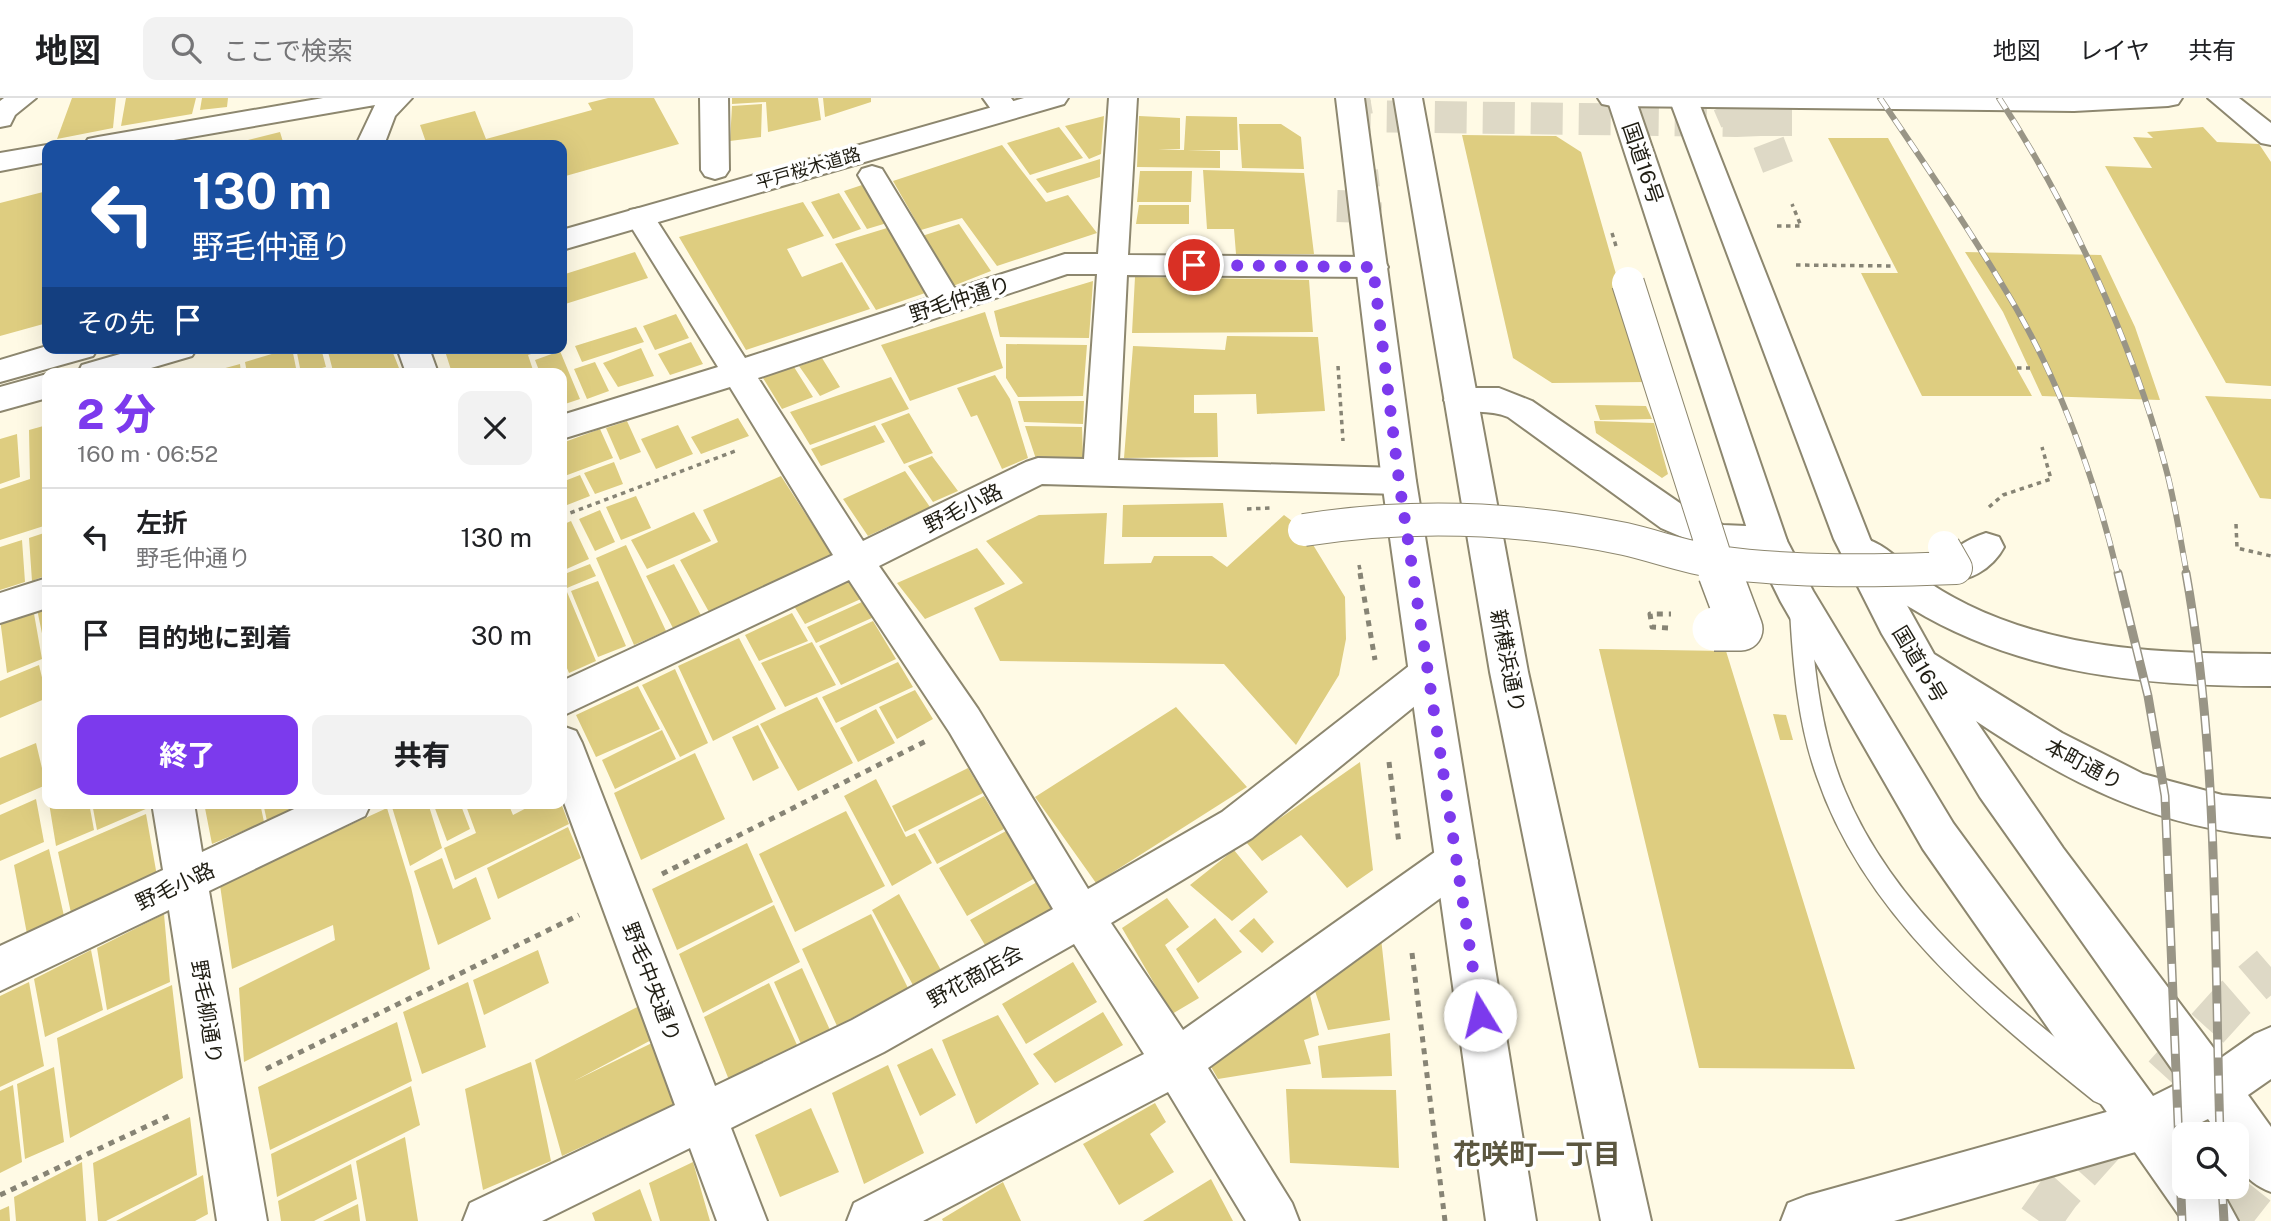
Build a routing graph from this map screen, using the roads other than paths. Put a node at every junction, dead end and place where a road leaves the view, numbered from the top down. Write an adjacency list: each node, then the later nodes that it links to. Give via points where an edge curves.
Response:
1 (370, 98): 16 (main road)
2 (398, 98): 17 (main road, via 382,113)
3 (714, 98): 20 (main road)
4 (968, 98): 20 (main road, 平戸桜木道路)
5 (1054, 98): 14 (main road, 平戸桜木道路)
6 (1123, 98): 25 (main road)
7 (1350, 98): 26 (main road)
8 (1408, 98): 36 (main road, 新横浜通り)
9 (1612, 98): 10 (main road)
10 (1621, 98): 13 (main road); 42 (main road, 国道16号)
11 (2168, 98): 13 (main road, via 2074,103)
12 (2222, 98): 15 (main road)
13 (1683, 99): 41 (main road, 国道16号)
14 (1002, 104): 23 (main road, 平戸桜木道路)
15 (2271, 137)
16 (127, 140)
17 (372, 140)
18 (42, 155): 19 (main road)
19 (0, 162)
20 (715, 170): 22 (main road, 平戸桜木道路)
21 (872, 175): 28 (main road)
22 (567, 213)
23 (640, 217): 24 (main road, 平戸桜木道路); 33 (main road)
24 (567, 239)
25 (1111, 264): 26 (main road, 野毛仲通り); 28 (main road, 野毛仲通り, via 1065,264); 38 (main road)
26 (1373, 267): 39 (main road)
27 (1628, 283): 45 (main road, bridge)
28 (948, 303): 33 (main road, 野毛仲通り)
29 (61, 354): 32 (main road)
30 (161, 354): 31 (main road)
31 (113, 368)
32 (0, 371)
33 (740, 372): 37 (main road, 野毛仲通り); 44 (main road)
34 (42, 387): 35 (main road)
35 (0, 399)
36 (1461, 400): 42 (main road, via 1499,400 1520,409 1685,523 1719,539); 76 (main road, 新横浜通り, via 1509,672)
37 (567, 424)
38 (1100, 472): 39 (main road, 野毛小路); 44 (main road, 野毛小路, via 1038,471)
39 (1399, 481): 52 (main road)
40 (1304, 530): 45 (main road, bridge, via 1368,520 1520,522 1625,539)
41 (1852, 539): 50 (main road, 国道16号); 51 (main road, via 1880,566 1926,598 1972,623 2044,650 2109,664)
42 (1769, 541): 47 (main road, 国道16号)
43 (1986, 547): 45 (main road, bridge, via 1950,557 1840,573)
44 (856, 561): 53 (main road, 野毛小路); 60 (main road, via 964,721)
45 (1716, 562): 49 (main road, bridge, via 1741,629)
46 (42, 595): 48 (main road)
47 (1800, 601): 66 (main road, 国道16号, via 1938,836); 66 (lane, via 1801,660 1821,747 1834,794 1864,853 1923,928 2019,1026)
48 (0, 608)
49 (1714, 629)
50 (1917, 661): 57 (main road, 本町通り, via 2066,757 2136,792 2188,810 2233,818); 64 (main road, 国道16号, via 2015,817)
51 (2271, 670)
52 (1428, 673): 58 (main road); 60 (main road, 野花商店会, via 1237,825)
53 (567, 697)
54 (567, 756): 65 (main road, 野毛中央通り)
55 (174, 809): 59 (main road, 野毛柳通り)
56 (337, 809): 59 (main road, 野毛小路)
57 (2271, 818)
58 (1457, 861): 63 (main road); 75 (main road)
59 (186, 880): 61 (main road, 野毛小路); 70 (main road, 野毛柳通り)
60 (1081, 916): 63 (main road); 65 (main road, 野花商店会, via 868,1036)
61 (0, 970)
62 (2271, 1050): 64 (main road)
63 (1177, 1062): 73 (main road); 74 (main road)
64 (2216, 1090): 66 (main road); 68 (main road, 国道16号)
65 (702, 1117): 71 (main road, 野花商店会); 72 (main road, 野毛中央通り)
66 (2146, 1125): 67 (main road, 国道16号); 77 (main road)
67 (2172, 1162)
68 (2271, 1168)
69 (2198, 1199): 78 (main road)
70 (242, 1221)
71 (488, 1221)
72 (742, 1221)
73 (872, 1221)
74 (1274, 1221)
75 (1511, 1221)
76 (1626, 1221)
77 (1806, 1221)
78 (2213, 1221)

